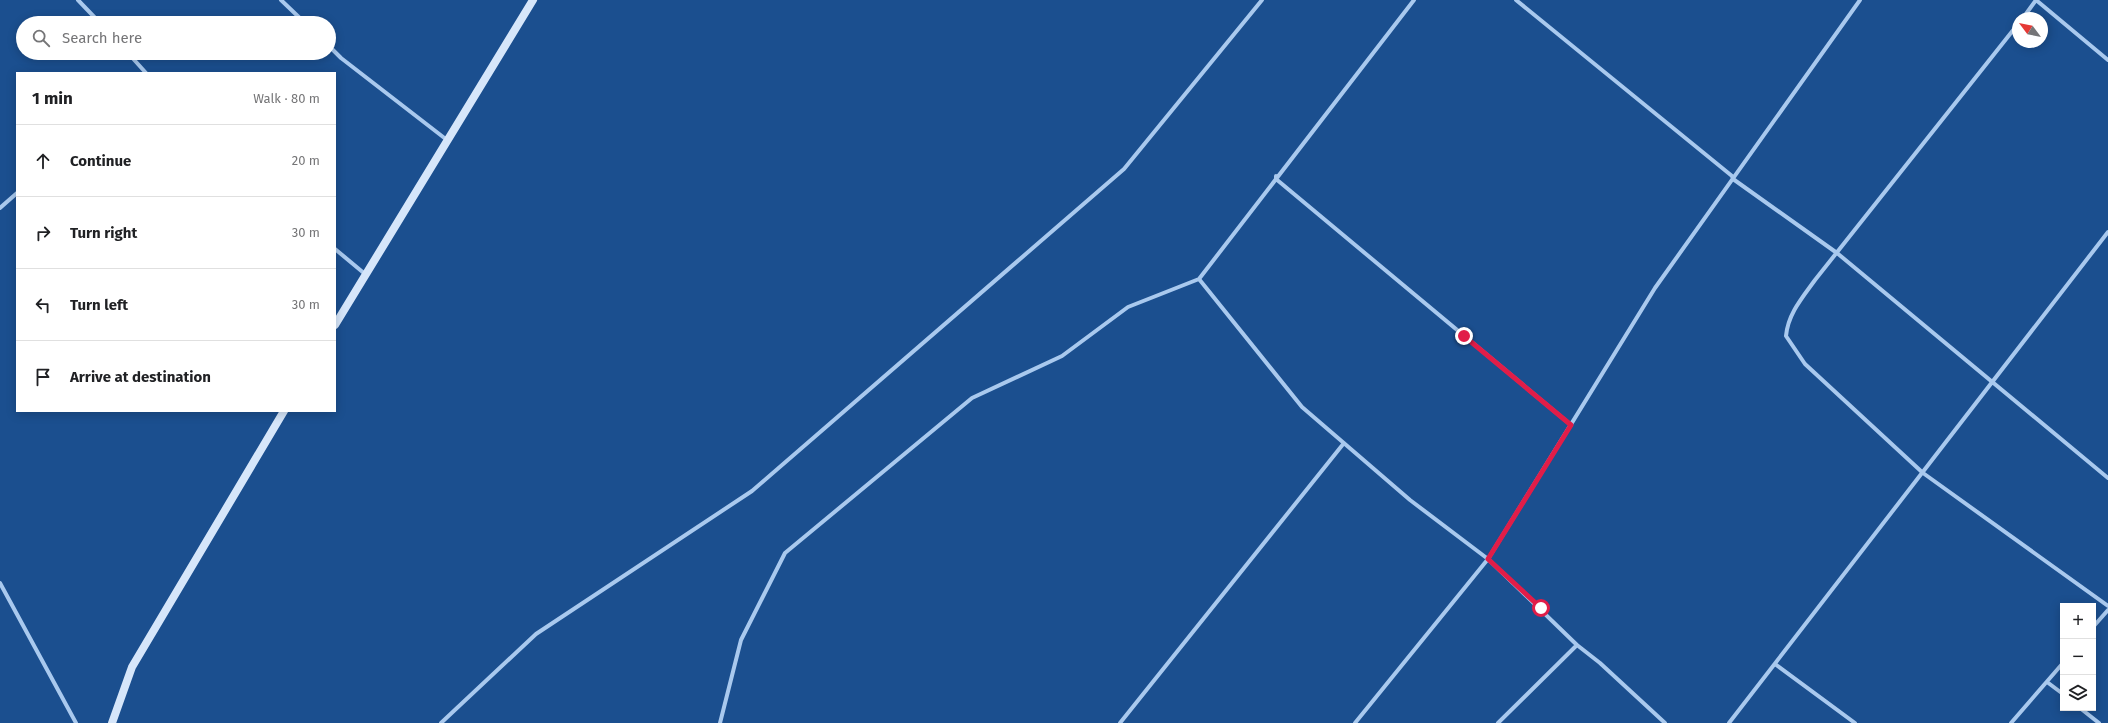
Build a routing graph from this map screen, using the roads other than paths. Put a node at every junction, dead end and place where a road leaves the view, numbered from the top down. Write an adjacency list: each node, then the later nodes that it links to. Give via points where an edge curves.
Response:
1 (78, 0): 9 (street)
2 (282, 0): 10 (street)
3 (533, 0): 16 (street)
4 (1262, 0): 46 (street, via 1124,169 752,491 536,634)
5 (1414, 0): 17 (street)
6 (1516, 0): 18 (street, via 1732,176)
7 (1860, 0): 18 (street)
8 (2027, 12): 14 (street, via 2036,0)
9 (93, 16)
10 (298, 16)
11 (2012, 32): 23 (street)
12 (336, 53): 16 (street)
13 (134, 60): 15 (street)
14 (2108, 60)
15 (145, 72)
16 (447, 140): 24 (street)
17 (1276, 177): 25 (street); 29 (street)
18 (1732, 179): 23 (street); 29 (street, via 1655,288)
19 (16, 194): 20 (street)
20 (0, 208)
21 (2108, 232): 27 (street)
22 (336, 250): 24 (street)
23 (1837, 254): 27 (street); 31 (street, via 1794,308 1787,324 1786,336 1806,364)
24 (365, 274): 26 (street)
25 (1199, 279): 30 (street, via 1302,407); 47 (street, via 1128,307 1062,356 972,398 785,553 741,640)
26 (336, 323)
27 (1992, 381): 31 (street); 32 (street)
28 (283, 412): 45 (street, via 132,667)
29 (1571, 425): 33 (street)
30 (1344, 443): 33 (street, via 1410,500); 48 (street)
31 (1923, 473): 35 (street); 39 (street)
32 (2108, 478)
33 (1488, 559): 38 (street); 49 (street)
34 (0, 583): 44 (street)
35 (2108, 606)
36 (2108, 610): 37 (street)
37 (2096, 624)
38 (1577, 645): 50 (street); 51 (street)
39 (1775, 664): 52 (street); 53 (street)
40 (2060, 667): 41 (street)
41 (2047, 682): 42 (street); 54 (street)
42 (2060, 692)
43 (2084, 711): 55 (street)
44 (76, 723)
45 (112, 723)
46 (441, 723)
47 (720, 723)
48 (1120, 723)
49 (1355, 723)
50 (1498, 723)
51 (1665, 723)
52 (1730, 723)
53 (1855, 723)
54 (2011, 723)
55 (2099, 723)

